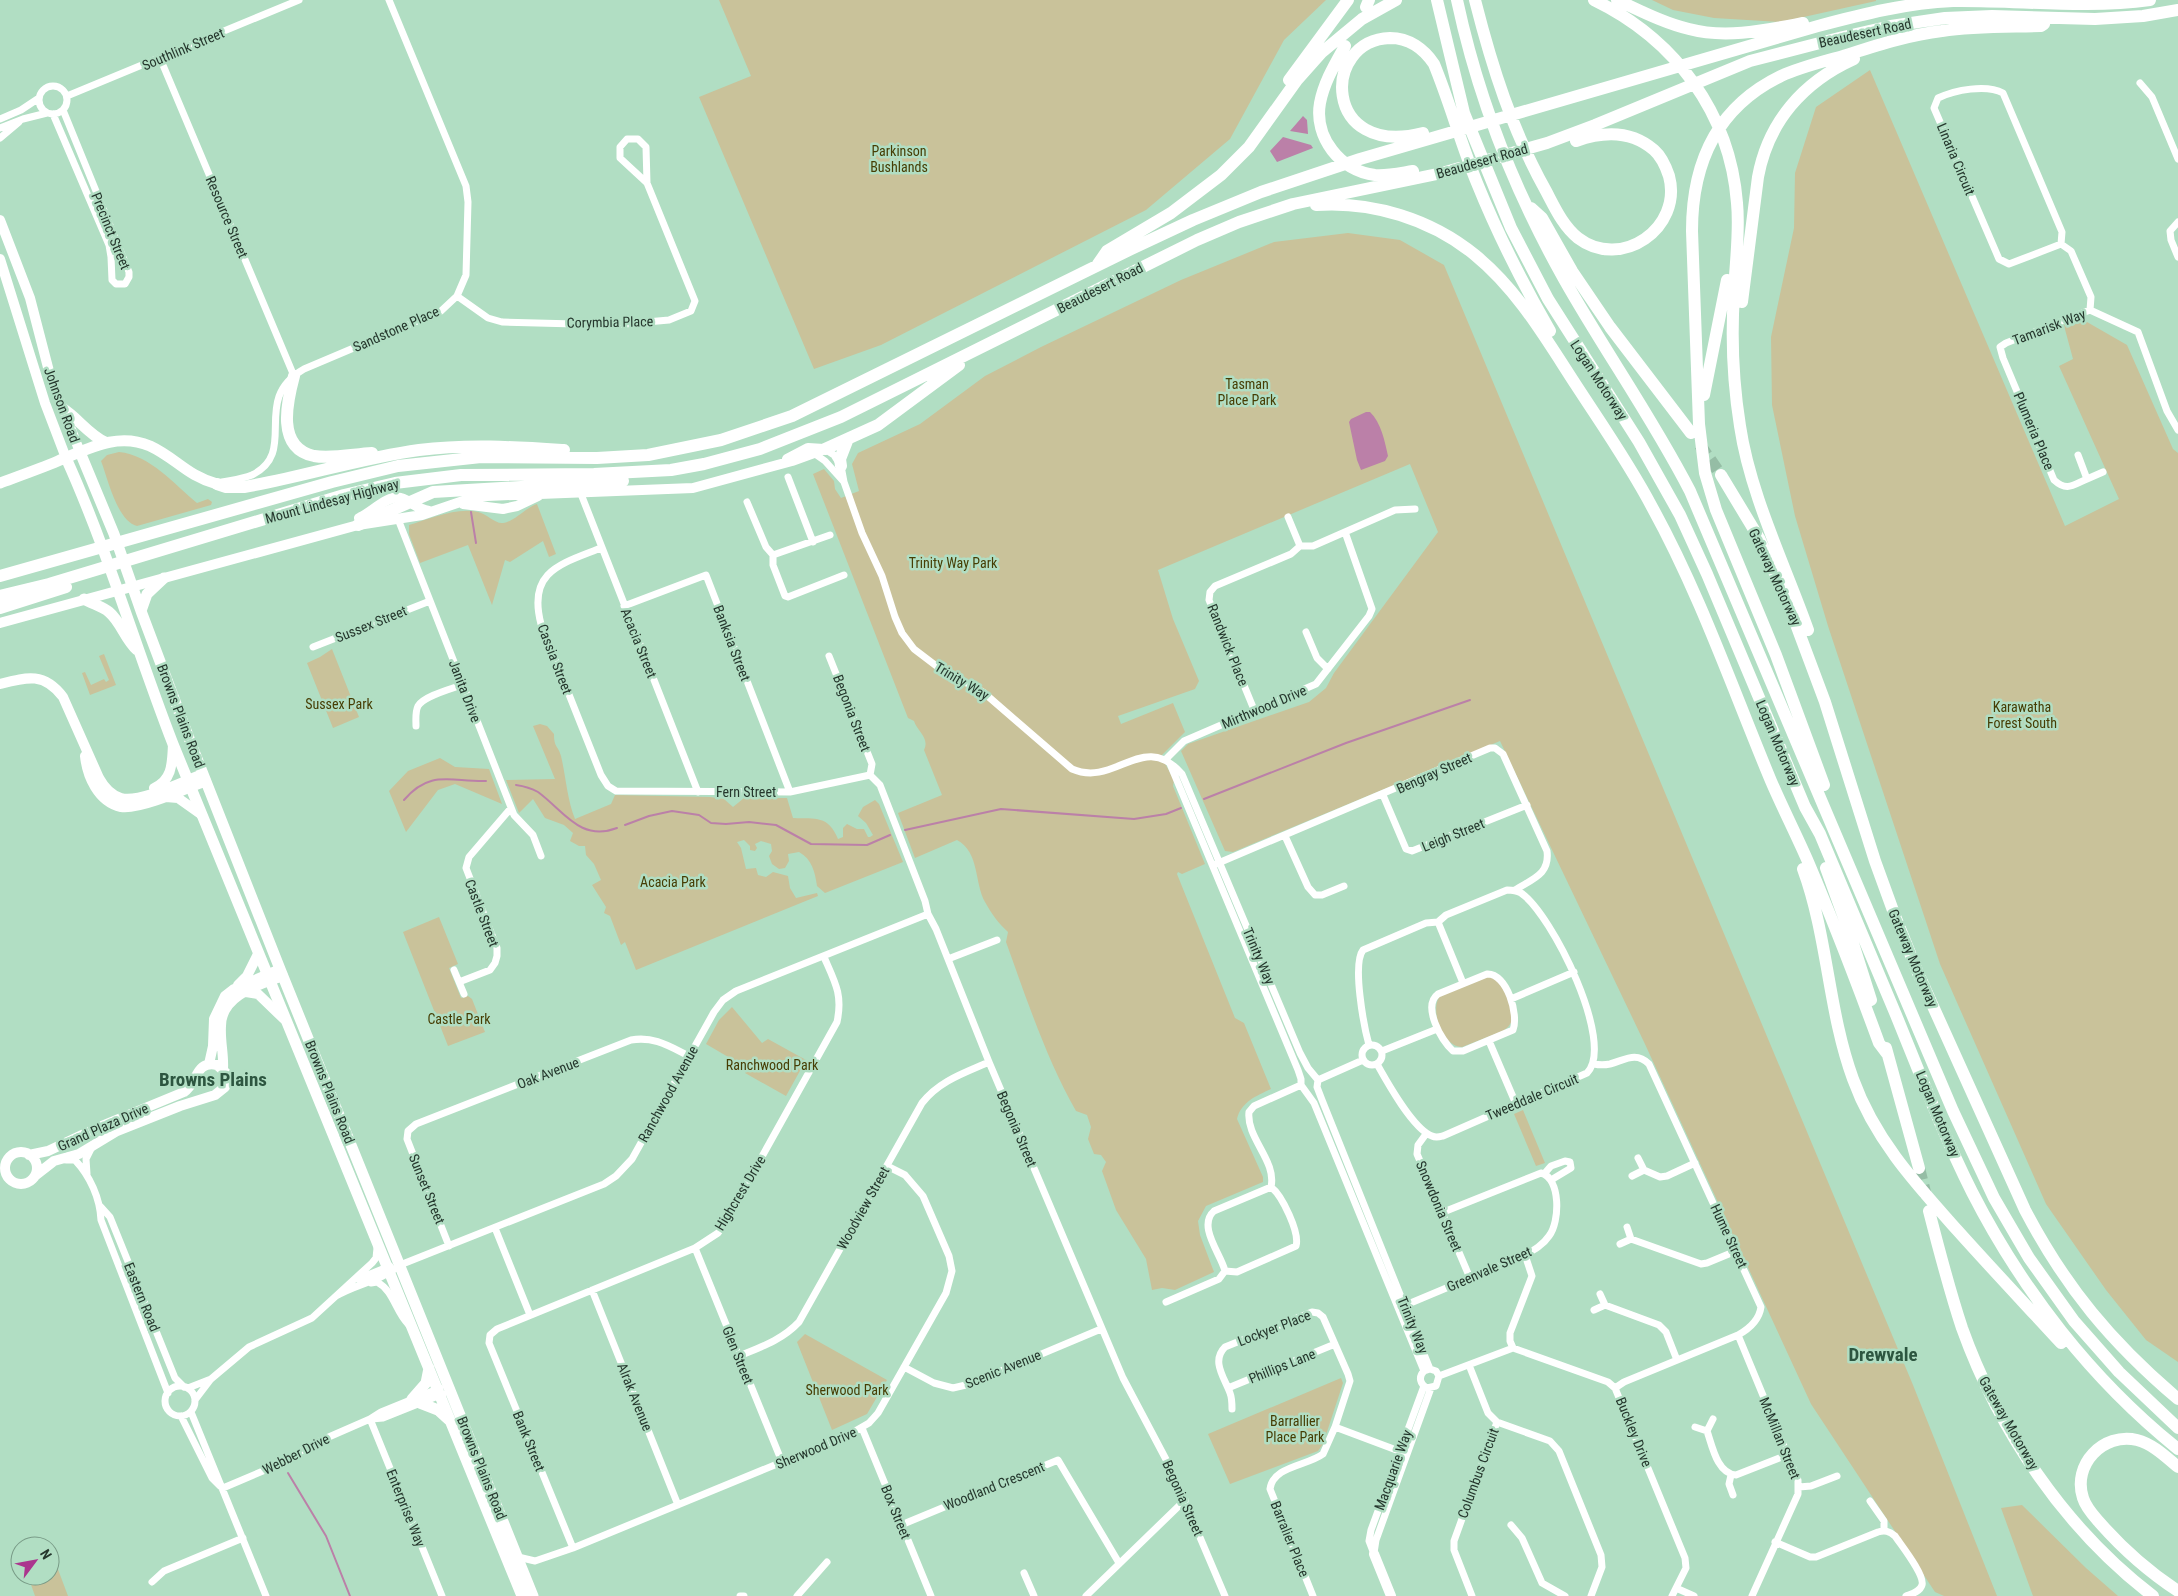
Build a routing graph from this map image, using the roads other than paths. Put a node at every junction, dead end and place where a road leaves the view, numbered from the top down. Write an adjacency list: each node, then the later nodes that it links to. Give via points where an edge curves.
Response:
1 (299, 0): 16 (street, Southlink Street)
2 (388, 0): 43 (street, Sandstone Place, via 466,186 466,276)
3 (1348, 0): 22 (highway, via 1292,74 1280,94)
4 (1396, 0): 22 (highway, via 1362,19 1330,44 1297,80)
5 (1437, 0): 127 (highway, Logan Motorway, via 1464,113 1511,228 1548,299 1639,442 1680,515)
6 (1457, 0): 34 (highway, Logan Motorway, via 1480,88)
7 (1474, 0): 30 (highway, via 1490,61 1512,122 1534,169 1571,232 1598,248 1621,249 1647,239 1664,220 1670,202 1670,180 1657,152 1642,141 1613,133)
8 (1594, 0): 39 (highway, via 1638,25 1660,43 1703,96 1722,135 1733,171 1738,205)
9 (1618, 0): 13 (highway, via 1673,25 1701,32 1736,33 1806,22)
10 (2150, 0): 13 (highway, Beaudesert Road, via 2085,4 1926,3)
11 (2178, 10): 12 (highway, Beaudesert Road, via 2124,18)
12 (2053, 19): 14 (highway, via 2041,26 1943,30); 30 (highway, Beaudesert Road, via 1969,17 1891,26 1772,54 1702,79)
13 (1818, 26): 26 (highway, Beaudesert Road, via 1491,121)
14 (1882, 44): 49 (highway, via 1828,72 1807,88 1784,114 1765,149 1750,236 1741,308 1739,372); 53 (highway, via 1783,76 1750,96 1711,141 1698,173 1692,207)
15 (1345, 46): 32 (highway, via 1324,88 1319,109 1322,130 1335,154 1368,174)
16 (160, 58): 18 (street, Southlink Street); 48 (street, Resource Street)
17 (2140, 82): 31 (street, via 2152,97)
18 (66, 96): 19 (street, via 53,86 45,88); 20 (street, via 67,104)
19 (39, 98): 21 (street, via 40,107); 24 (street)
20 (62, 110): 21 (street); 28 (street, Precinct Street)
21 (50, 114): 23 (street); 29 (street, Precinct Street)
22 (1274, 114): 42 (highway, via 1249,147 1221,175 1171,213 1107,251)
23 (23, 118): 25 (street); 27 (street)
24 (0, 119)
25 (0, 128)
26 (1439, 132): 42 (highway, Beaudesert Road, via 1290,181); 47 (highway, via 1390,138 1375,135 1359,126 1346,108 1342,88 1344,73 1354,55 1370,43 1389,38 1412,43 1429,58 1438,74 1490,213 1522,281 1563,354)
27 (0, 138)
28 (74, 142): 29 (street); 29 (street, Precinct Street, via 129,272 125,284 116,284 112,280 109,245)
29 (66, 144)
30 (1548, 147): 32 (highway); 32 (highway, Beaudesert Road)
31 (2178, 159)
32 (1450, 171): 35 (highway, Beaudesert Road)
33 (647, 183): 33 (street, Corymbia Place, via 620,158 620,147 627,139 638,139 646,146); 43 (street, Corymbia Place, via 695,301 691,311 668,320 614,325 502,322 488,318)
34 (1524, 202): 53 (highway, via 1542,218 1596,307); 133 (highway, Logan Motorway, via 1564,279 1650,417 1690,491)
35 (1277, 209): 46 (highway, Beaudesert Road, via 1197,240); 47 (highway, via 1323,204 1361,206 1410,218 1450,238 1474,254 1512,292)
36 (0, 220): 50 (street, Johnson Road, via 30,298)
37 (2178, 222): 40 (street, via 2170,231)
38 (2061, 244): 38 (street, Linaria Circuit, via 2008,264 1998,260 1934,108 1938,98 1950,92 1994,88 2003,93 2062,232); 44 (street, Linaria Circuit, via 2070,251 2091,296)
39 (1737, 248): 49 (highway); 53 (highway, via 1730,259 1722,312 1707,374 1703,418)
40 (2178, 257)
41 (0, 259): 61 (street, Johnson Road, via 45,403)
42 (1096, 266): 51 (highway, Beaudesert Road)
43 (457, 296): 48 (street, Sandstone Place, via 441,311)
44 (2090, 310): 45 (street, Tamarisk Way); 54 (street, Tamarisk Way, via 2138,332 2167,410)
45 (2000, 347): 68 (street, Plumeria Place, via 2054,480 2068,488)
46 (969, 354): 52 (highway, Beaudesert Road); 55 (highway, via 957,368 885,420)
47 (1564, 366): 119 (highway, via 1620,452 1669,540)
48 (294, 376): 57 (highway, via 286,404 287,420 290,434 300,449 322,456); 71 (street, Sandstone Place, via 284,384 277,398 276,442 269,461 251,475)
49 (1734, 385): 110 (highway, via 1746,459 1814,649 1826,686)
50 (62, 408): 56 (main road); 59 (street, Johnson Road)
51 (809, 408): 62 (highway, Mount Lindesay Highway, via 765,427 697,446)
52 (818, 427): 64 (highway, Mount Lindesay Highway, via 760,450)
53 (1695, 429): 133 (highway, via 1716,510 1769,637 1854,859)
54 (2178, 430)
55 (847, 441): 58 (highway); 63 (highway)
56 (105, 442): 59 (main road); 71 (main road, via 122,440 147,445 191,474)
57 (417, 451): 62 (highway, via 502,446 581,450); 71 (highway, via 244,487)
58 (820, 451): 63 (street, Trinity Way, via 834,456); 69 (street, Trinity Way); 72 (street, Mount Lindesay Highway, via 813,447 804,449 783,462 694,488)
59 (80, 452): 61 (main road); 94 (main road, Johnson Road)
60 (2078, 455): 68 (street)
61 (66, 458): 70 (main road); 95 (main road, Johnson Road)
62 (597, 458): 92 (highway, Mount Lindesay Highway, via 481,457 398,466 341,479)
63 (840, 466): 69 (street, Trinity Way)
64 (671, 470): 75 (highway, via 659,475 607,483 440,490); 90 (highway, Mount Lindesay Highway, via 486,474 416,479 344,495)
65 (2104, 472): 68 (street, Plumeria Place)
66 (1721, 475): 110 (highway, Gateway Motorway, via 1759,538 1775,572)
67 (788, 477): 86 (street)
68 (2088, 479)
69 (844, 482): 115 (street, Trinity Way, via 882,576 894,617 914,649 939,668 983,692 1072,770 1102,773 1143,757)
70 (0, 483)
71 (217, 484)
72 (582, 494): 74 (street, Mount Lindesay Highway); 88 (street, Acacia Street)
73 (502, 495): 74 (street, Mount Lindesay Highway); 77 (street, Mount Lindesay Highway); 78 (street)
74 (542, 495): 78 (street, Mount Lindesay Highway)
75 (409, 502): 80 (street, Mount Lindesay Highway, via 416,508); 83 (highway); 94 (street, Mount Lindesay Highway, via 395,498 353,520)
76 (747, 502): 89 (street)
77 (460, 503): 78 (street, Mount Lindesay Highway, via 498,510); 80 (street, Mount Lindesay Highway)
78 (510, 508)
79 (1415, 509): 84 (street, Randwick Place, via 1395,510)
80 (429, 511): 82 (street, Mount Lindesay Highway)
81 (1288, 517): 87 (street)
82 (398, 519): 83 (street, Mount Lindesay Highway); 98 (street, Janita Drive)
83 (358, 525): 93 (street, Mount Lindesay Highway)
84 (1345, 532): 87 (street, Randwick Place, via 1313,546); 107 (street, Mirthwood Drive, via 1372,609 1370,616)
85 (830, 535): 86 (street)
86 (813, 542): 89 (street)
87 (1300, 546): 111 (street, Randwick Place, via 1291,554 1215,586 1210,592 1210,600)
88 (601, 548): 99 (street, Acacia Street); 120 (street, Cassia Street, via 550,572 542,583 537,610 601,775 608,786)
89 (773, 556): 91 (street, via 773,565 788,597)
90 (93, 571): 96 (highway, Mount Lindesay Highway); 100 (highway, via 88,578)
91 (844, 575)
92 (0, 576)
93 (164, 578): 94 (street, Mount Lindesay Highway); 101 (main road, via 147,594)
94 (131, 584): 95 (street, Mount Lindesay Highway); 101 (main road, Browns Plains Road)
95 (119, 590): 97 (street, Mount Lindesay Highway); 105 (main road, Browns Plains Road)
96 (0, 596)
97 (84, 599): 102 (street, Mount Lindesay Highway); 105 (main road, via 109,612)
98 (430, 600): 104 (street, Sussex Street); 109 (street, Janita Drive)
99 (624, 606): 121 (street, Acacia Street); 122 (street, Banksia Street, via 706,575)
100 (0, 608)
101 (141, 611): 117 (main road, Browns Plains Road)
102 (0, 623)
103 (1306, 632): 107 (street, via 1317,658)
104 (313, 647)
105 (138, 652): 113 (main road, Browns Plains Road)
106 (829, 656): 116 (street, Begonia Street, via 872,764)
107 (1328, 669): 111 (street, Mirthwood Drive, via 1310,688)
108 (0, 684): 114 (street, via 23,678 38,678 49,683 63,698)
109 (462, 685): 112 (street, via 424,700 416,712); 128 (street, Janita Drive)
110 (1825, 702): 236 (highway, Gateway Motorway, via 1878,869 1904,939 2025,1210 2083,1303 2126,1352)
111 (1255, 712): 115 (street, Mirthwood Drive, via 1184,741)
112 (416, 726)
113 (173, 744): 118 (main road, Browns Plains Road); 124 (street, via 169,776)
114 (84, 748): 124 (street, via 104,788 122,798); 125 (street, via 87,770 96,789 106,800 120,807)
115 (1166, 758): 132 (street, Trinity Way)
116 (870, 775): 122 (street, Fern Street); 136 (street, Begonia Street, via 880,785)
117 (204, 777): 118 (street); 143 (main road, Browns Plains Road)
118 (189, 783): 124 (street); 125 (street); 129 (main road, Browns Plains Road)
119 (1773, 786): 157 (highway, via 1810,866 1879,1043); 221 (highway, via 1813,901 1843,1048 1870,1116 1888,1148 1911,1178 2068,1351)
120 (620, 791): 121 (street, Fern Street)
121 (698, 792): 122 (street, Fern Street)
122 (790, 792)
123 (1383, 795): 126 (street, Bengray Street, via 1495,748 1503,754); 126 (street, Leigh Street, via 1406,849 1412,851); 130 (street, Bengray Street)
124 (144, 796)
125 (166, 797): 129 (street, via 178,798)
126 (1527, 805): 135 (street, Bengray Street, via 1547,851 1548,861 1541,874)
127 (1805, 807): 157 (highway); 221 (highway, Logan Motorway, via 1820,834 1938,1118 1972,1191 2019,1272)
128 (511, 808): 131 (street, Janita Drive, via 516,819 533,835); 146 (street, Castle Street, via 469,857 466,868 496,948 495,963 485,972)
129 (202, 815): 139 (main road, Browns Plains Road)
130 (1285, 836): 132 (street, Bengray Street); 134 (street, via 1308,887 1315,895)
131 (541, 856)
132 (1216, 864): 165 (street, Trinity Way); 168 (street, Trinity Way)
133 (1857, 884): 249 (highway, Logan Motorway, via 1968,1143 2016,1237 2094,1345)
134 (1344, 886)
135 (1515, 890): 137 (street, via 1506,890 1446,915); 144 (street, Tweeddale Circuit, via 1522,893 1552,930)
136 (928, 914): 140 (street, Ranchwood Avenue); 141 (street, Begonia Street)
137 (1438, 922): 147 (street); 155 (street, via 1426,923 1369,947 1360,954 1360,992)
138 (997, 940): 141 (street)
139 (258, 954): 145 (main road, Browns Plains Road); 148 (street, via 247,976)
140 (824, 957): 158 (street, Ranchwood Avenue, via 736,991 723,1000); 198 (street, Highcrest Drive, via 838,990 840,1007 837,1022 726,1221 718,1233)
141 (948, 959): 160 (street, Begonia Street)
142 (454, 970): 146 (street)
143 (282, 972): 145 (street); 201 (main road, Browns Plains Road)
144 (1574, 972): 151 (street); 163 (street, Tweeddale Circuit, via 1590,1021)
145 (268, 978): 148 (street); 149 (street); 152 (main road, Browns Plains Road)
146 (459, 982): 150 (street)
147 (1463, 983): 151 (street, via 1492,974 1503,983); 153 (street, via 1432,998)
148 (234, 989): 161 (street, via 225,996 215,1014 214,1046)
149 (245, 992): 152 (street, via 258,994); 164 (street, via 228,1005 222,1018)
150 (464, 994)
151 (1511, 998): 154 (street, via 1516,1023 1513,1030)
152 (284, 1019): 196 (main road, Browns Plains Road)
153 (1437, 1029): 154 (street, via 1447,1046 1458,1052); 156 (street)
154 (1489, 1041): 170 (street)
155 (1369, 1045): 156 (street, via 1378,1046); 159 (street, via 1362,1051)
156 (1382, 1051): 162 (street)
157 (1888, 1054): 180 (highway)
158 (689, 1056): 171 (street, Oak Avenue, via 658,1040 631,1040 416,1124); 193 (street, Ranchwood Avenue, via 632,1159 616,1176 604,1184)
159 (1363, 1060): 162 (street, via 1371,1066); 167 (street)
160 (989, 1062): 179 (street, Woodview Street, via 942,1083 931,1092); 216 (street, Begonia Street)
161 (209, 1064): 164 (street); 166 (street, via 199,1069)
162 (1377, 1064): 172 (street, via 1398,1100)
163 (1594, 1064): 170 (street, Tweeddale Circuit, via 1587,1074); 177 (street, Hume Street, via 1610,1064 1631,1056 1644,1059)
164 (223, 1069): 169 (street, via 227,1078 225,1087)
165 (1312, 1074): 167 (street, Trinity Way); 168 (street, via 1307,1074)
166 (196, 1076): 169 (street, via 198,1089); 174 (street, Grand Plaza Drive, via 192,1086 184,1092 99,1126 48,1152)
167 (1317, 1083): 168 (street, via 1313,1091); 212 (street, Trinity Way)
168 (1302, 1085): 188 (street, via 1254,1106 1249,1112 1250,1125 1271,1173); 212 (street, Trinity Way, via 1314,1103)
169 (211, 1096): 173 (street, Grand Plaza Drive, via 117,1132)
170 (1516, 1104): 172 (street, Tweeddale Circuit, via 1443,1136 1434,1138)
171 (408, 1131): 197 (street, Sunset Street, via 407,1139)
172 (1426, 1134): 191 (street, Snowdonia Street, via 1418,1145 1417,1154)
173 (92, 1146): 176 (street, Grand Plaza Drive); 185 (street, Eastern Road, via 86,1159)
174 (29, 1154): 178 (street, via 16,1153); 183 (street, via 35,1161)
175 (1638, 1158): 181 (street)
176 (61, 1159): 183 (street, Grand Plaza Drive); 185 (street, Eastern Road, via 75,1160)
177 (1696, 1163): 181 (street, via 1660,1177); 199 (street, Hume Street)
178 (3, 1164): 186 (street)
179 (887, 1166): 222 (street, Woodview Street, via 799,1322 779,1339); 225 (street, Sherwood Drive, via 905,1175 923,1196 949,1256 952,1271 946,1293)
180 (1918, 1168)
181 (1644, 1170): 184 (street)
182 (1544, 1174): 187 (street); 187 (street, via 1552,1166 1570,1162 1568,1171); 191 (street, via 1535,1174)
183 (36, 1175): 186 (street, via 26,1184)
184 (1632, 1176)
185 (88, 1177): 189 (street, Eastern Road)
186 (5, 1180)
187 (1551, 1180): 200 (street, Greenvale Street, via 1556,1196 1555,1224 1541,1246)
188 (1271, 1187): 203 (street, via 1210,1215 1208,1227); 203 (street, via 1283,1201 1298,1239 1296,1246 1237,1272)
189 (101, 1206): 231 (street, Eastern Road, via 110,1216 175,1378); 235 (street, Eastern Road, via 101,1220)
190 (1930, 1211): 298 (highway, Gateway Motorway, via 1963,1330 1988,1390 2010,1429 2073,1520 2115,1565)
191 (1441, 1213): 204 (street, Snowdonia Street)
192 (1627, 1227): 194 (street)
193 (495, 1228): 197 (street, Ranchwood Avenue); 214 (street)
194 (1631, 1239): 195 (street); 199 (street, via 1701,1264)
195 (1620, 1244)
196 (378, 1246): 202 (main road, Browns Plains Road); 205 (street, via 376,1258)
197 (449, 1246): 201 (street, Ranchwood Avenue)
198 (695, 1248): 207 (street, Highcrest Drive); 222 (street, Glen Street)
199 (1736, 1251): 218 (street, Hume Street, via 1760,1307 1752,1326)
200 (1525, 1255): 204 (street, Greenvale Street); 220 (street, via 1532,1276 1510,1332)
201 (400, 1266): 202 (street, Ranchwood Avenue); 234 (main road, Browns Plains Road)
202 (388, 1270): 205 (street); 206 (street); 215 (main road, Browns Plains Road)
203 (1225, 1271): 210 (street, via 1219,1279)
204 (1470, 1278): 212 (street, Greenvale Street)
205 (348, 1284): 209 (street)
206 (359, 1285): 209 (street); 215 (street, via 377,1282 381,1285 392,1296 400,1315)
207 (592, 1290): 214 (street, Highcrest Drive); 263 (street, Alrak Avenue)
208 (1600, 1294): 211 (street)
209 (336, 1296): 229 (street, via 304,1323 249,1346)
210 (1166, 1302)
211 (1605, 1305): 213 (street); 223 (street, via 1659,1324 1666,1332)
212 (1402, 1307): 227 (street, Trinity Way)
213 (1594, 1310)
214 (530, 1316): 217 (street, Highcrest Drive)
215 (411, 1328): 226 (main road, Browns Plains Road)
216 (1101, 1329): 225 (street, Scenic Avenue, via 970,1384 953,1388 934,1383); 261 (street, Begonia Street)
217 (490, 1335): 269 (street, Bank Street, via 489,1343)
218 (1738, 1335): 223 (street, Hume Street); 253 (street, McMillan Street)
219 (1335, 1344): 232 (street, Phillips Lane); 232 (street, Lockyer Place, via 1323,1317 1312,1312 1225,1347 1220,1352 1218,1363); 246 (street, Lockyer Place, via 1350,1381)
220 (1513, 1348): 224 (street); 233 (street, Buckley Drive, via 1608,1382)
221 (2080, 1353): 251 (highway, Logan Motorway)
222 (739, 1356): 254 (street, Glen Street)
223 (1677, 1360): 233 (street, Hume Street)
224 (1469, 1365): 228 (street); 244 (street, via 1488,1413)
225 (904, 1367): 248 (street, Sherwood Drive, via 878,1414)
226 (429, 1368): 234 (main road, Browns Plains Road); 238 (main road, via 426,1383)
227 (1427, 1370): 228 (street, Trinity Way, via 1436,1371); 230 (street, Trinity Way, via 1420,1378)
228 (1439, 1376): 230 (street, via 1438,1384)
229 (211, 1379): 231 (street); 237 (street)
230 (1428, 1387): 252 (street, Macquarie Way)
231 (186, 1388): 235 (street, via 175,1387); 237 (street)
232 (1228, 1388): 239 (street, Lockyer Place)
233 (1615, 1388): 278 (street, Buckley Drive, via 1685,1558 1686,1568)
234 (444, 1390): 238 (street, Webber Drive); 245 (main road, Browns Plains Road); 271 (main road, Browns Plains Road)
235 (168, 1393): 241 (street, via 167,1409)
236 (2178, 1399)
237 (195, 1400): 240 (street)
238 (416, 1401): 243 (street, Webber Drive, via 383,1418); 245 (main road, via 438,1410)
239 (1232, 1409)
240 (191, 1412): 241 (street); 259 (street)
241 (181, 1416): 259 (street, via 212,1478)
242 (1712, 1419): 250 (street)
243 (370, 1420): 259 (street, Webber Drive, via 315,1443 277,1466); 281 (street, Enterprise Way)
244 (1497, 1422): 291 (street, Columbus Circuit, via 1453,1545); 293 (street, Columbus Circuit, via 1550,1441 1559,1451 1601,1555 1602,1567)
245 (452, 1423): 282 (main road, Browns Plains Road)
246 (1335, 1427): 252 (street); 289 (street, Barralier Place, via 1323,1454 1277,1474 1271,1480 1270,1489)
247 (1695, 1427): 250 (street)
248 (862, 1428): 254 (street, Sherwood Drive); 264 (street, Box Street)
249 (2178, 1428)
250 (1707, 1431): 256 (street, via 1721,1466)
251 (2178, 1450)
252 (1404, 1452): 270 (street, Macquarie Way)
253 (1787, 1455): 256 (street); 258 (street, McMillan Street)
254 (782, 1462): 263 (street, Sherwood Drive)
255 (2178, 1467): 279 (highway, via 2147,1443 2117,1440 2091,1455 2080,1479 2083,1499 2093,1515 2130,1554)
256 (1731, 1475): 260 (street, via 1729,1484)
257 (1837, 1476): 258 (street)
258 (1799, 1487): 268 (street, McMillan Street)
259 (222, 1488): 267 (street)
260 (1733, 1495)
261 (1184, 1500): 274 (street); 288 (street, Begonia Street)
262 (1870, 1501): 266 (street, via 1884,1521)
263 (678, 1505): 269 (street, Sherwood Drive)
264 (901, 1524): 274 (street, Woodland Crescent, via 1058,1460); 285 (street, Box Street)
265 (1511, 1525): 292 (street, via 1522,1538 1542,1584)
266 (1884, 1530): 268 (street, via 1810,1558); 297 (street, via 1896,1536 1922,1577 1918,1591)
267 (243, 1538): 277 (street, via 164,1571); 280 (street)
268 (1775, 1542): 296 (street, McMillan Street)
269 (573, 1548): 272 (street, Sherwood Drive)
270 (1374, 1554): 290 (street, Macquarie Way)
271 (518, 1557): 272 (street); 276 (main road, Browns Plains Road)
272 (535, 1561): 276 (street)
273 (827, 1562): 284 (street)
274 (1119, 1563): 287 (street)
275 (1024, 1573): 286 (street)
276 (526, 1578): 283 (main road, Browns Plains Road)
277 (152, 1582)
278 (1676, 1588): 294 (street, Buckley Drive); 295 (street)
279 (2178, 1592)
280 (266, 1596)
281 (442, 1596)
282 (522, 1596)
283 (533, 1596)
284 (797, 1596)
285 (931, 1596)
286 (1034, 1596)
287 (1086, 1596)
288 (1224, 1596)
289 (1313, 1596)
290 (1391, 1596)
291 (1472, 1596)
292 (1565, 1596)
293 (1590, 1596)
294 (1672, 1596)
295 (1694, 1596)
296 (1752, 1596)
297 (1906, 1596)
298 (2153, 1596)

